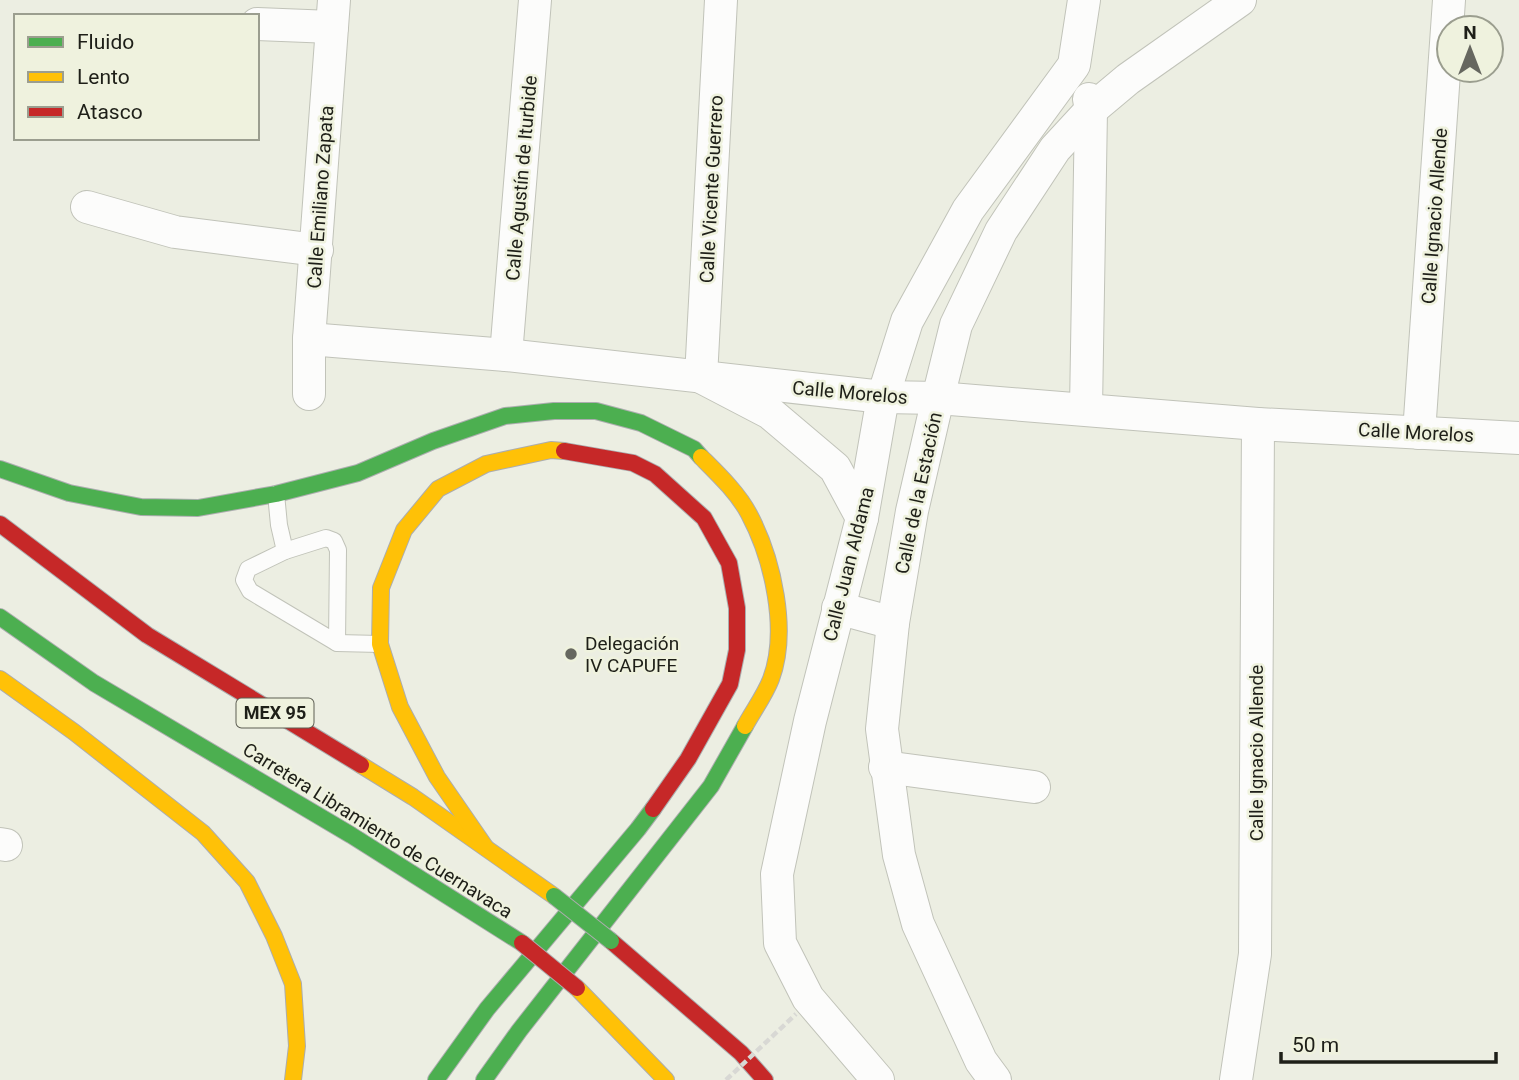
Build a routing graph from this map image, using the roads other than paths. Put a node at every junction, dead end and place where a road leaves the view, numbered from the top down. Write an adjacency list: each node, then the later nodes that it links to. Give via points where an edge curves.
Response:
1 (535, 0): 13 (street, Calle Agustín de Iturbide)
2 (721, 0): 14 (street, Calle Vicente Guerrero)
3 (1084, 0): 8 (street, Calle Juan Aldama)
4 (1240, 0): 9 (street, Calle de la Estación)
5 (1448, 0): 20 (street, Calle Ignacio Allende)
6 (333, 14): 7 (street); 11 (street, Calle Emiliano Zapata)
7 (259, 24)
8 (1074, 65): 9 (street); 16 (street, Calle Juan Aldama, via 968,210 907,321)
9 (1091, 110): 17 (street, Calle de la Estación, via 1055,149 1001,231 956,325); 18 (street)
10 (87, 207): 11 (street, via 175,233)
11 (317, 250): 12 (street, Calle Emiliano Zapata)
12 (309, 339): 13 (street, Calle Morelos); 15 (street, Calle Emiliano Zapata)
13 (506, 355): 14 (street, Calle Morelos)
14 (701, 377): 16 (street, Calle Morelos); 24 (street, via 770,413 835,468)
15 (309, 394)
16 (883, 397): 17 (street, Calle Morelos); 24 (street, Calle Juan Aldama)
17 (938, 398): 18 (street, Calle Morelos); 29 (street, Calle de la Estación)
18 (1086, 409): 19 (street, Calle Morelos)
19 (1258, 424): 20 (street, Calle Morelos); 43 (street, Calle Ignacio Allende, via 1255,954)
20 (1419, 433): 21 (street, Calle Morelos)
21 (1519, 438)
22 (0, 469): 23 (highway, via 69,493 141,507 198,508)
23 (276, 494): 26 (lane); 38 (highway, via 358,473 505,416 596,411 641,422 694,449 749,513 772,573 780,628 771,679 733,750 711,786)
24 (862, 518): 27 (street, Calle Juan Aldama)
25 (0, 524): 35 (highway, Carretera Libramiento de Cuernavaca / MEX 95, via 147,635 413,797)
26 (285, 551): 30 (lane, via 326,538 334,541 338,550); 30 (lane, via 248,569 244,580 250,591)
27 (838, 608): 29 (street); 41 (street, Calle Juan Aldama, via 777,874 780,943 808,998)
28 (0, 617): 39 (highway, Carretera Libramiento de Cuernavaca, bridge, via 94,683 351,835 522,943 577,988)
29 (893, 623): 33 (street, Calle de la Estación, via 882,729)
30 (337, 643): 31 (lane)
31 (380, 643): 35 (highway, via 400,707 430,765); 37 (highway, via 381,588 404,530 438,489 486,464 551,450 633,464 654,474 704,518 729,563 737,608 737,650 730,684 688,759 638,829 487,1009)
32 (0, 679): 36 (highway, via 203,833 247,882 292,984 298,1045)
33 (885, 767): 34 (street); 42 (street, Calle de la Estación, via 899,855 918,924 981,1061)
34 (1034, 787)
35 (486, 848): 40 (highway, Carretera Libramiento de Cuernavaca / MEX 95, bridge, via 611,941 741,1053)
36 (293, 1080)
37 (436, 1080)
38 (484, 1080)
39 (666, 1080)
40 (765, 1080)
41 (878, 1080)
42 (995, 1080)
43 (1236, 1080)

